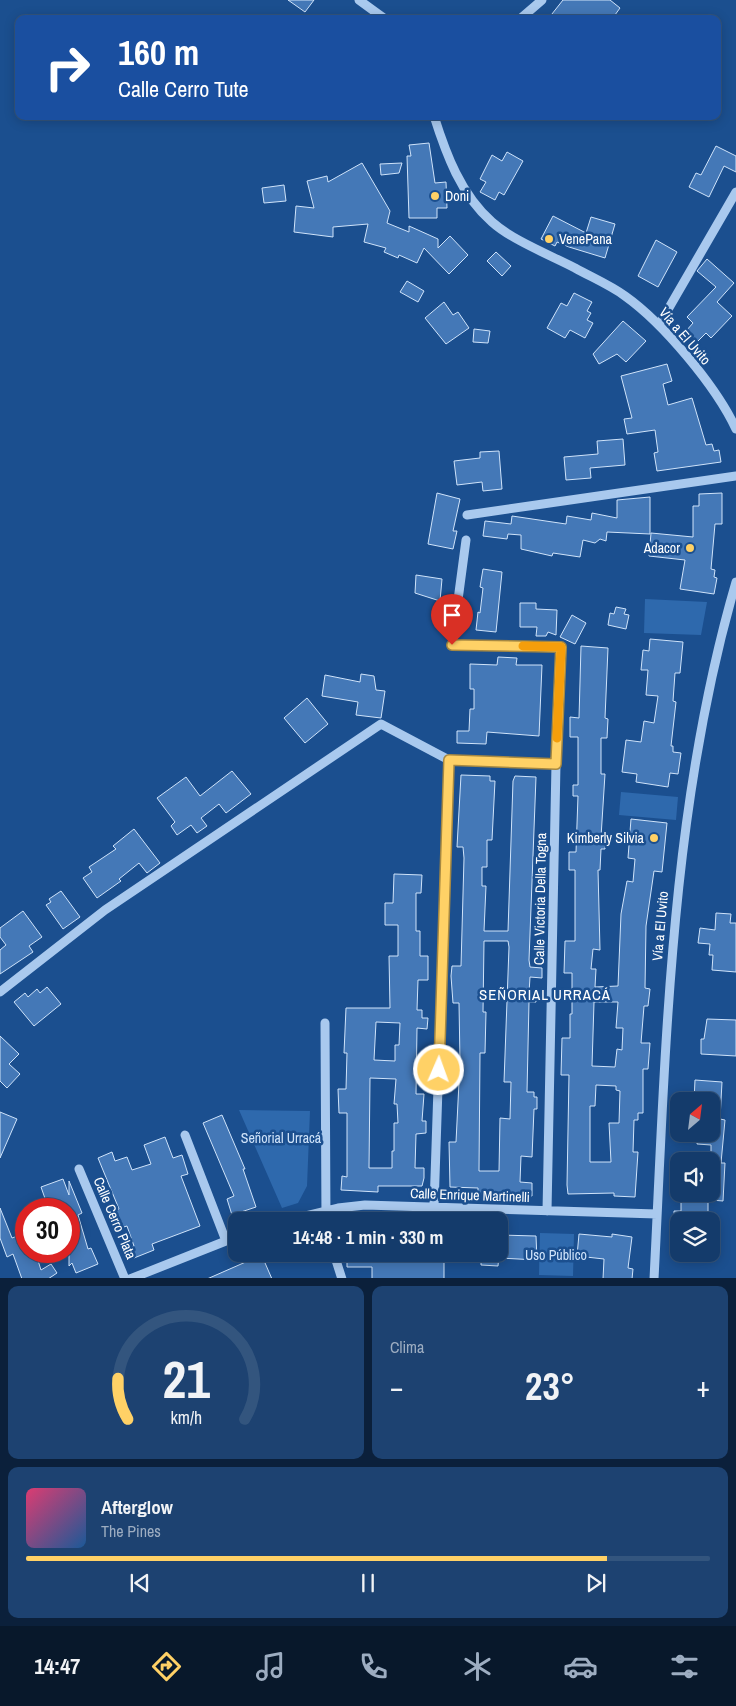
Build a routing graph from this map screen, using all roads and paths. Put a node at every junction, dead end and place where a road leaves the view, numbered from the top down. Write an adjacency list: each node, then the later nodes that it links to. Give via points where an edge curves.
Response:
1 (359, 0): 3 (street)
2 (542, 0): 4 (street)
3 (379, 15)
4 (525, 15)
5 (435, 120): 7 (street, Vía a El Uvito, via 454,170 470,198 492,222 624,295)
6 (736, 192): 7 (street)
7 (659, 325): 8 (street, Vía a El Uvito, via 728,411)
8 (736, 429)
9 (736, 476): 10 (street)
10 (467, 516)
11 (466, 540): 14 (street, Calle Victoria Della Togna, via 452,645 561,647)
12 (736, 582): 23 (street, Vía a El Uvito, via 702,722 679,870 666,1031)
13 (449, 760): 14 (street); 15 (street, via 381,724 105,910); 19 (street)
14 (556, 764): 21 (street, Calle Victoria Della Togna)
15 (0, 992)
16 (325, 1023): 20 (street)
17 (185, 1135): 24 (street)
18 (79, 1169): 26 (street, Calle Cerro Plata)
19 (434, 1207): 20 (street, Calle Enrique Martinelli, via 365,1205); 21 (street, Calle Enrique Martinelli)
20 (324, 1211): 22 (street, Calle Enrique Martinelli)
21 (547, 1211): 23 (street, Calle Enrique Martinelli)
22 (320, 1212)
23 (657, 1214): 29 (street, Vía a El Uvito)
24 (226, 1241): 27 (street)
25 (337, 1262): 28 (street)
26 (125, 1278)
27 (130, 1278)
28 (342, 1278)
29 (654, 1278)

